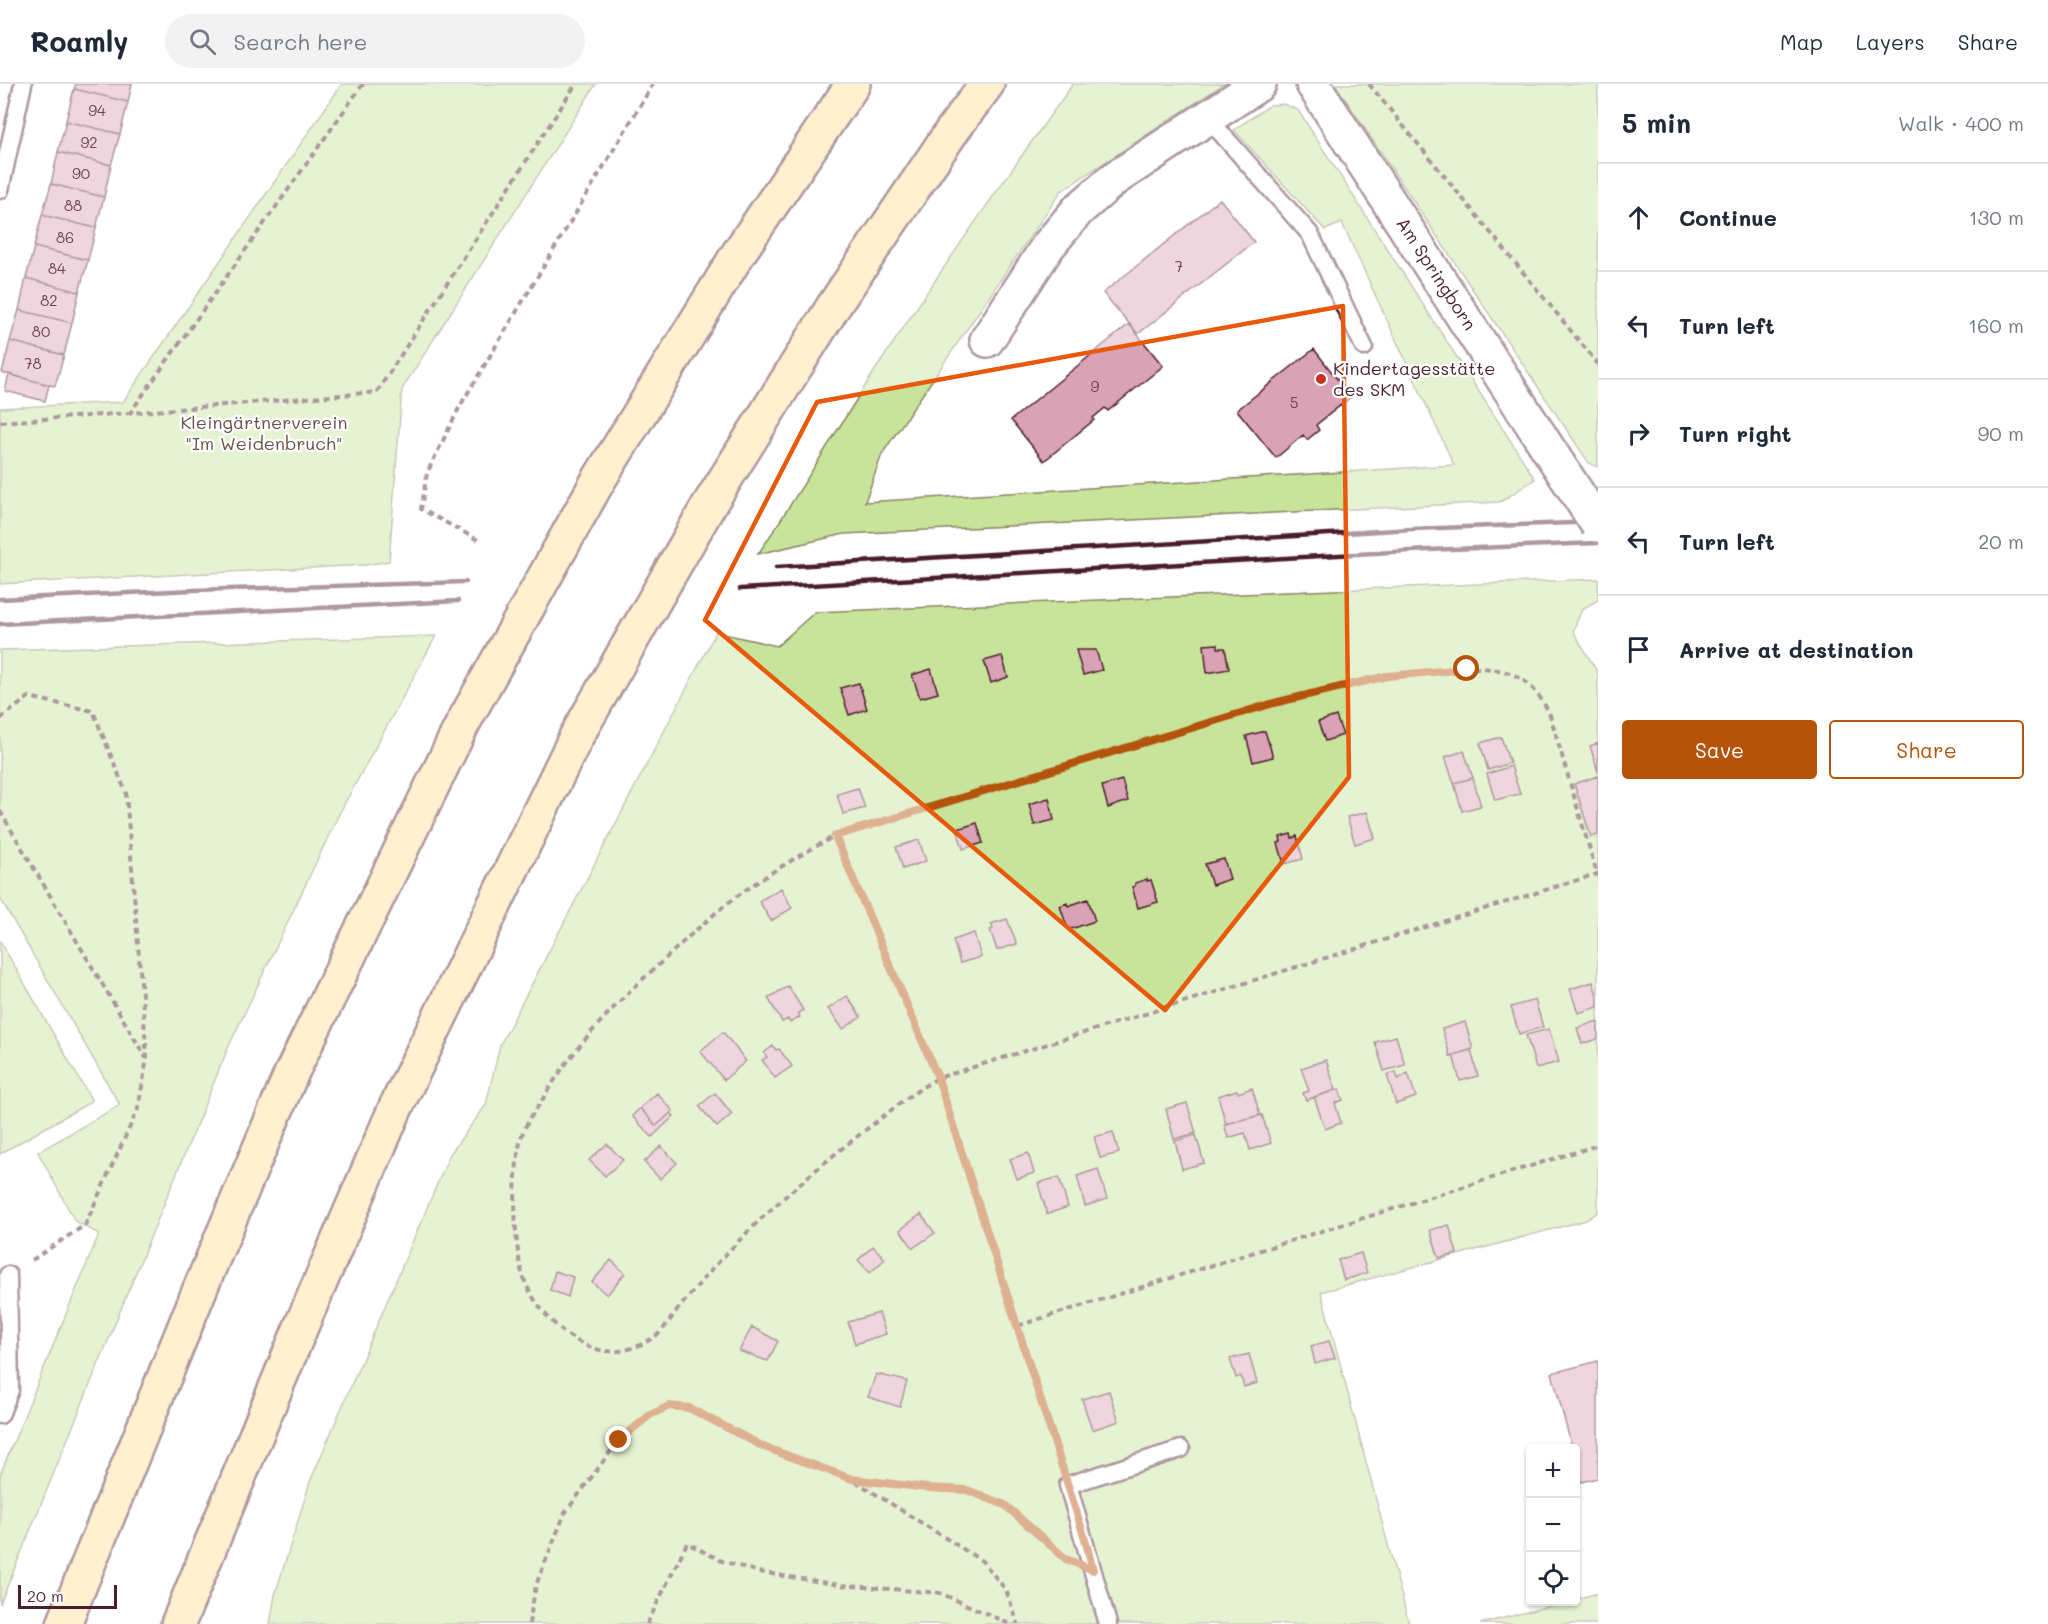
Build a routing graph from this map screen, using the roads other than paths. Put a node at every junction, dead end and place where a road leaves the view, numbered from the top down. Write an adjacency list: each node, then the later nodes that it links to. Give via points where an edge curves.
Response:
1 (23, 84): 7 (lane)
2 (853, 84): 14 (highway, via 738,254 604,471 463,723 292,1072)
3 (987, 84): 15 (highway, via 833,307 709,505 576,738 395,1109)
4 (1259, 84): 6 (street)
5 (1313, 84): 10 (street, Am Springborn, bridge)
6 (1208, 117): 8 (street, via 1114,179 1077,210 1048,246); 9 (lane, via 1310,234)
7 (0, 190)
8 (987, 340)
9 (1364, 347)
10 (1598, 525)
11 (8, 1275): 12 (lane, via 10,1390)
12 (0, 1415)
13 (1180, 1449): 16 (lane, via 1068,1485)
14 (64, 1624)
15 (178, 1624)
16 (1108, 1624)

